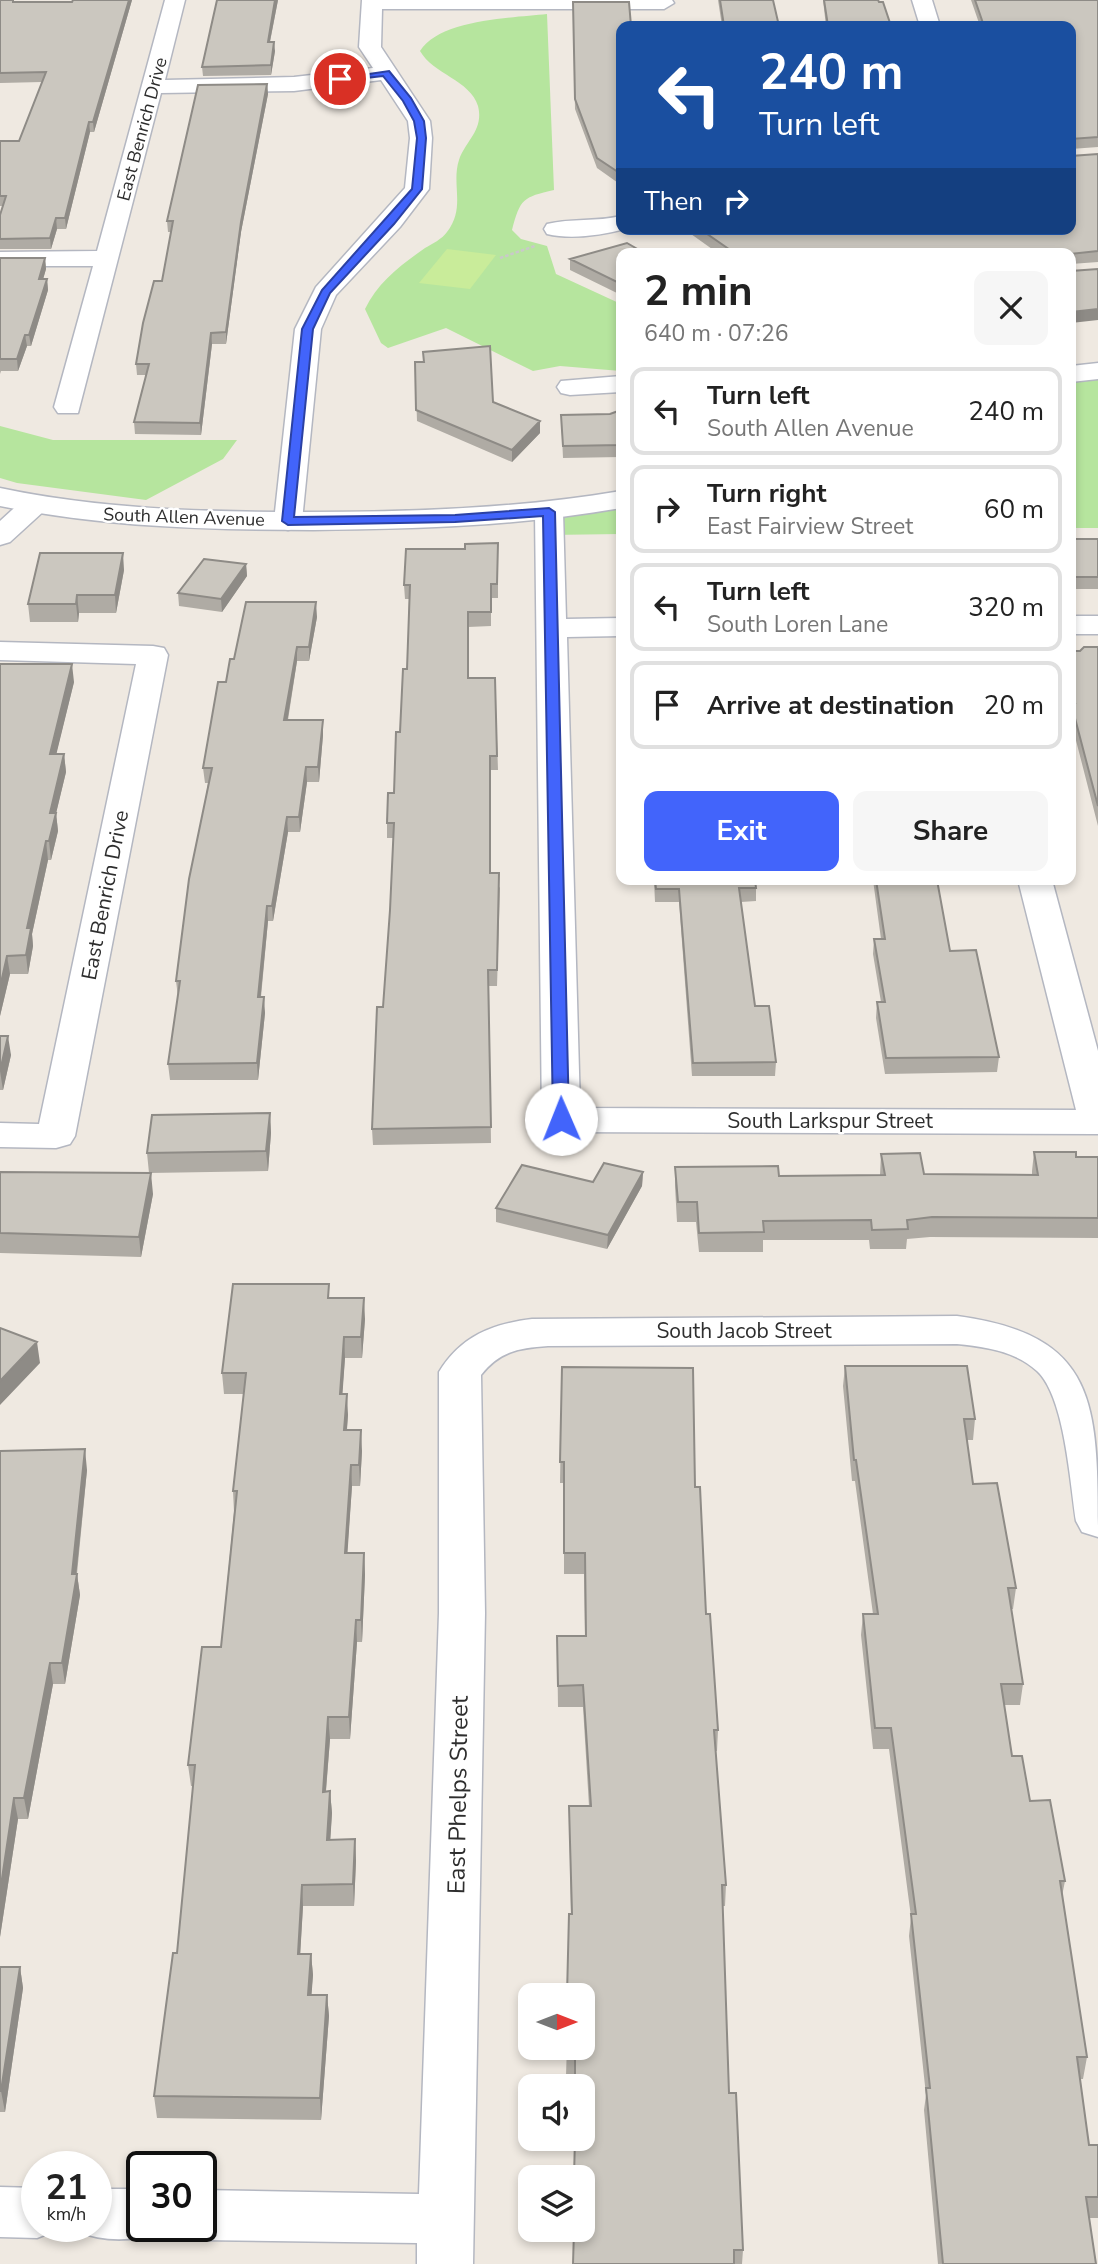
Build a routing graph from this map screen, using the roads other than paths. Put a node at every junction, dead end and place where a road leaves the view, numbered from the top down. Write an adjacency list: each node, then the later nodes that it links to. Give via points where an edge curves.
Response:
1 (175, 0): 8 (street, East Benrich Drive)
2 (922, 0): 6 (street)
3 (664, 1): 4 (street); 5 (street)
4 (372, 2): 7 (street, via 370,47)
5 (666, 21)
6 (928, 21)
7 (386, 73): 8 (street, via 294,84); 22 (street, via 419,121 417,189 325,292 308,329)
8 (153, 87): 11 (street, East Benrich Drive)
9 (616, 224): 10 (street)
10 (556, 229)
11 (108, 258): 12 (street); 17 (street, East Benrich Drive)
12 (0, 259)
13 (1098, 370): 14 (street)
14 (1076, 373)
15 (616, 384): 16 (street)
16 (570, 387)
17 (68, 407)
18 (0, 497): 20 (street, South Allen Avenue)
19 (616, 501): 21 (street, South Allen Avenue)
20 (34, 505): 22 (street, South Allen Avenue, via 148,520); 23 (street)
21 (549, 512): 22 (street, South Allen Avenue, via 455,519); 27 (street)
22 (288, 521)
23 (0, 536)
24 (1076, 625): 25 (street)
25 (1098, 625)
26 (616, 627): 27 (street)
27 (551, 628): 30 (street, South Larkspur Street, via 561,1119)
28 (0, 651): 31 (street, East Benrich Drive, via 153,655 56,1136)
29 (1036, 885): 30 (street)
30 (1098, 1122)
31 (0, 1135)
32 (460, 1372): 33 (street, South Jacob Street, via 479,1348 506,1336 548,1332 957,1330 1002,1336 1038,1352 1063,1374 1077,1414); 37 (street, East Phelps Street, via 462,1613)
33 (1098, 1521)
34 (0, 2212): 35 (street)
35 (21, 2213)
36 (217, 2217): 37 (street)
37 (447, 2241)

